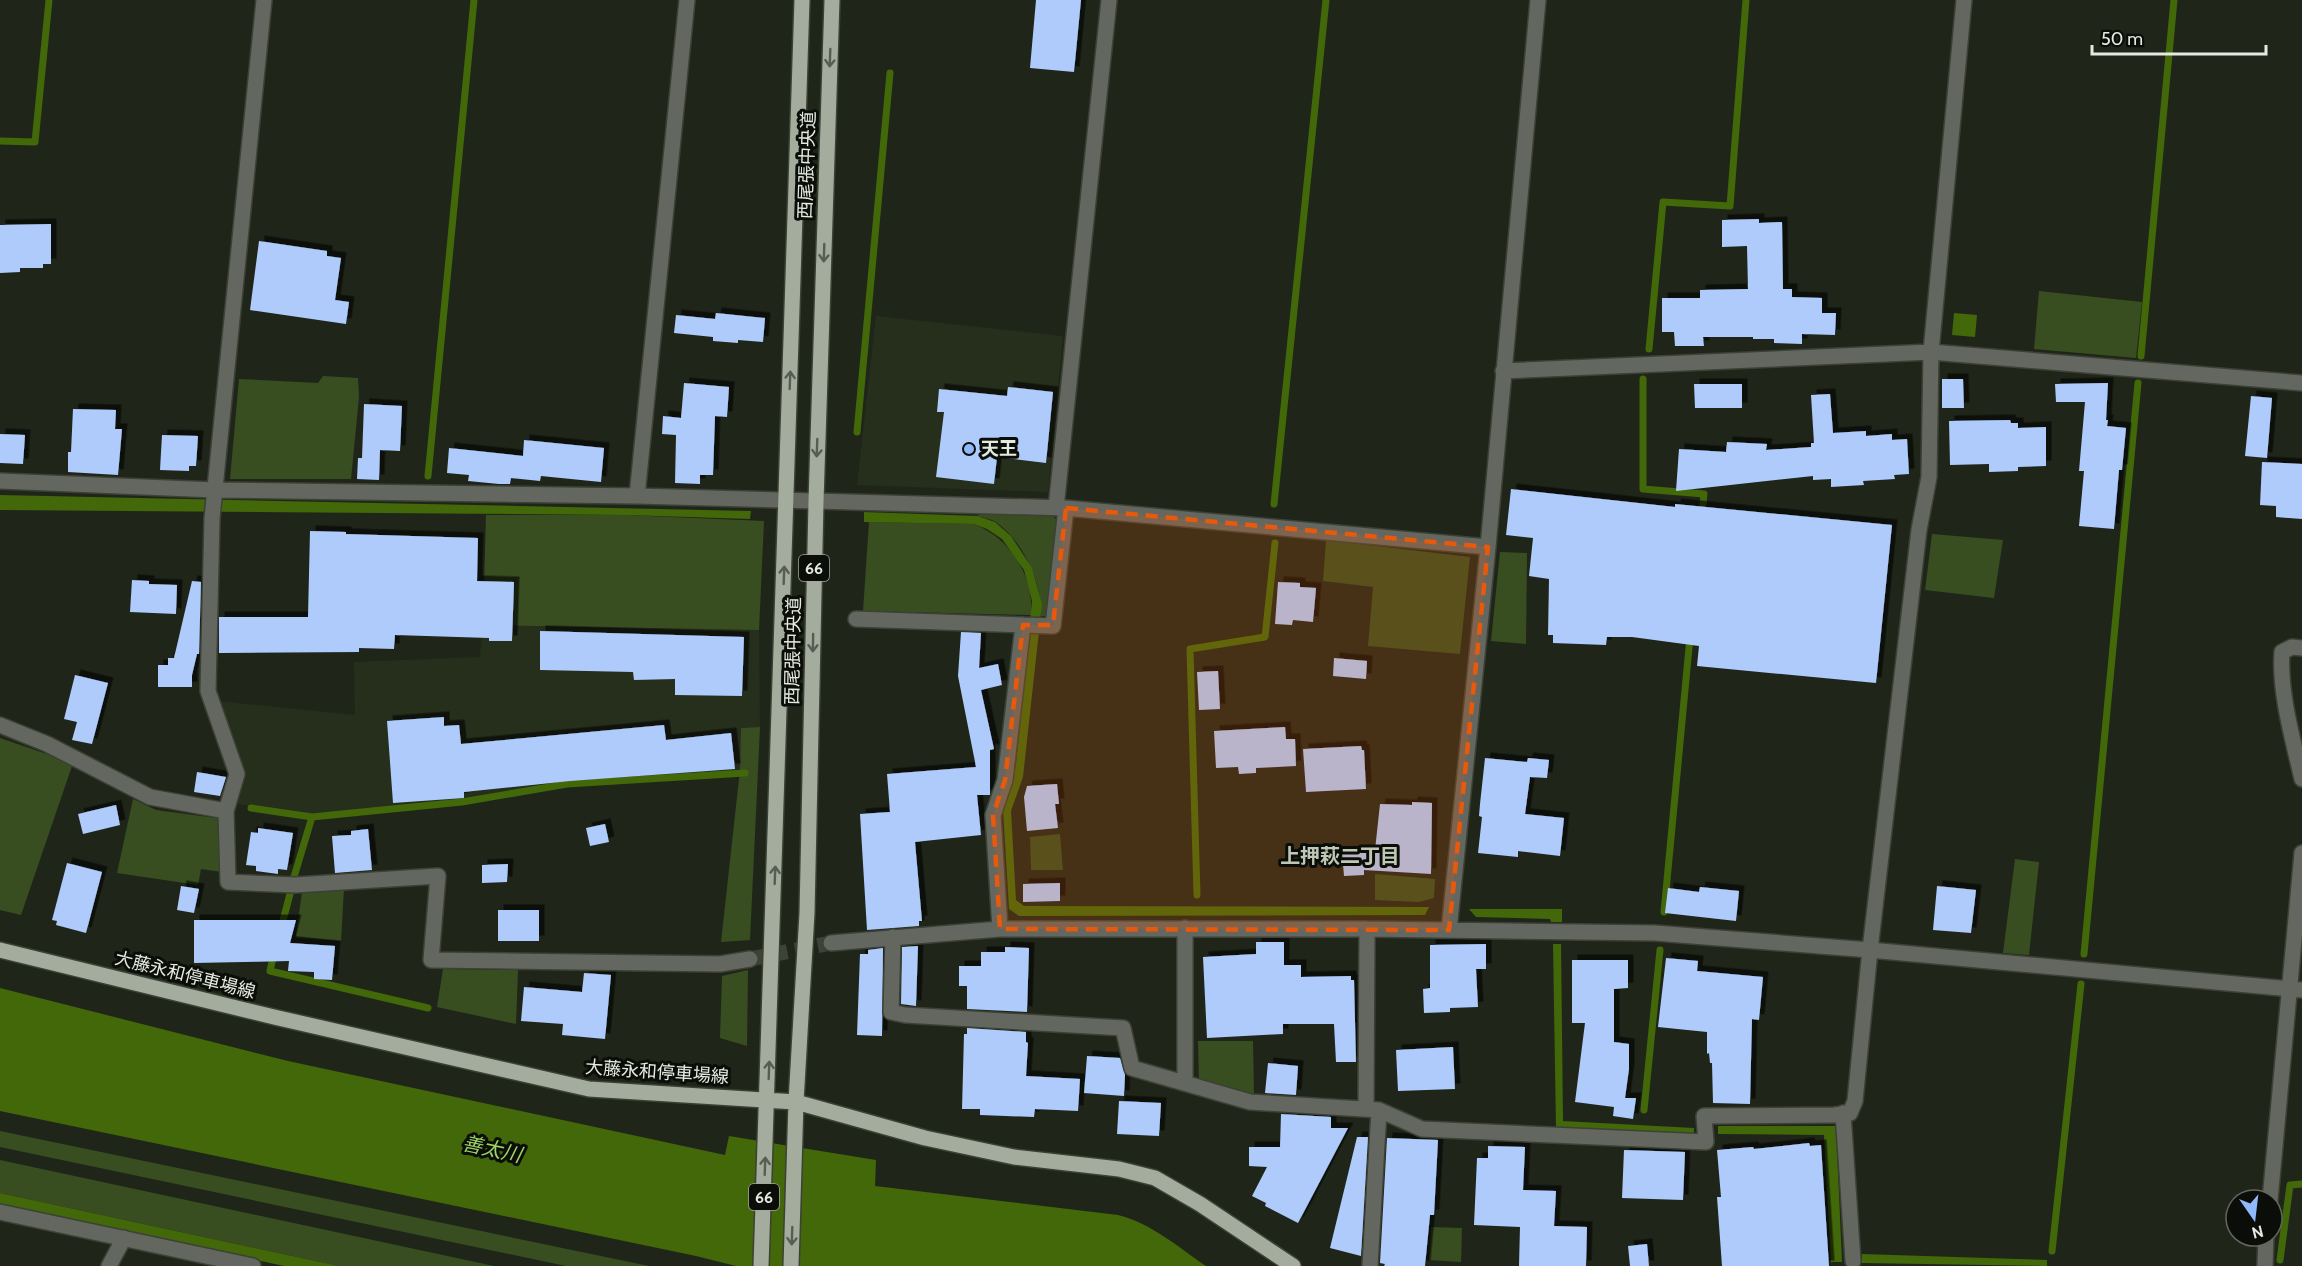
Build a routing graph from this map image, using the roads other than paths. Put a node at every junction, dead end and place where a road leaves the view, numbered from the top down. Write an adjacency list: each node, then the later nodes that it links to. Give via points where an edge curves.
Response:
1 (264, 0): 12 (street)
2 (687, 0): 13 (street)
3 (802, 0): 14 (main road, 西尾張中央道 / 66, one-way to 3)
4 (832, 0): 15 (main road, 西尾張中央道 / 66, one-way to 15)
5 (1109, 0): 16 (street)
6 (1538, 0): 9 (street)
7 (1964, 0): 8 (street)
8 (1930, 352): 9 (street); 10 (street); 32 (street, via 1929,477 1918,530)
9 (1503, 371): 17 (street)
10 (2302, 383)
11 (0, 481): 12 (street)
12 (214, 493): 13 (street); 23 (street, via 208,691 237,774)
13 (637, 496): 14 (street)
14 (786, 500): 15 (street); 36 (main road, 西尾張中央道 / 66, one-way to 14)
15 (816, 502): 16 (street); 37 (main road, 西尾張中央道 / 66, one-way to 37, via 807,913)
16 (1061, 508): 17 (street); 19 (street, via 1053,626)
17 (1488, 547): 28 (street)
18 (856, 619): 19 (street)
19 (1025, 625): 27 (street, via 1005,780 993,815)
20 (2302, 648): 22 (street, via 2282,652 2281,666)
21 (0, 725): 23 (street, via 47,744 150,797)
22 (2302, 779)
23 (226, 811): 33 (street, via 228,882 296,885 438,876 431,960 720,964)
24 (2302, 853): 34 (street)
25 (1185, 928): 26 (street); 27 (street); 35 (street)
26 (1367, 929): 28 (street); 38 (street)
27 (1000, 930): 29 (street)
28 (1449, 930): 32 (street, via 1655,933)
29 (893, 937): 30 (street); 35 (street, via 891,1012 1123,1028 1132,1068)
30 (831, 943)
31 (0, 950): 36 (main road, 大藤永和停車場線, via 589,1089)
32 (1870, 950): 34 (street); 39 (street, via 1855,1101 1850,1113)
33 (750, 959)
34 (2296, 989): 40 (street)
35 (1185, 1082): 38 (street, via 1250,1102)
36 (768, 1099): 37 (main road, 大藤永和停車場線); 47 (main road, 西尾張中央道 / 66, one-way to 36)
37 (796, 1102): 48 (main road, 西尾張中央道 / 66, one-way to 48); 49 (main road, 大藤永和停車場線, via 925,1138 1155,1178)
38 (1372, 1110): 39 (street, via 1422,1129 1706,1142 1704,1116); 50 (street)
39 (1843, 1113): 44 (street)
40 (2271, 1188)
41 (0, 1212): 42 (street)
42 (124, 1238): 45 (street); 46 (street)
43 (2266, 1248): 51 (street)
44 (1853, 1261)
45 (109, 1266)
46 (253, 1266)
47 (761, 1266)
48 (791, 1266)
49 (1293, 1266)
50 (1370, 1266)
51 (2265, 1266)

